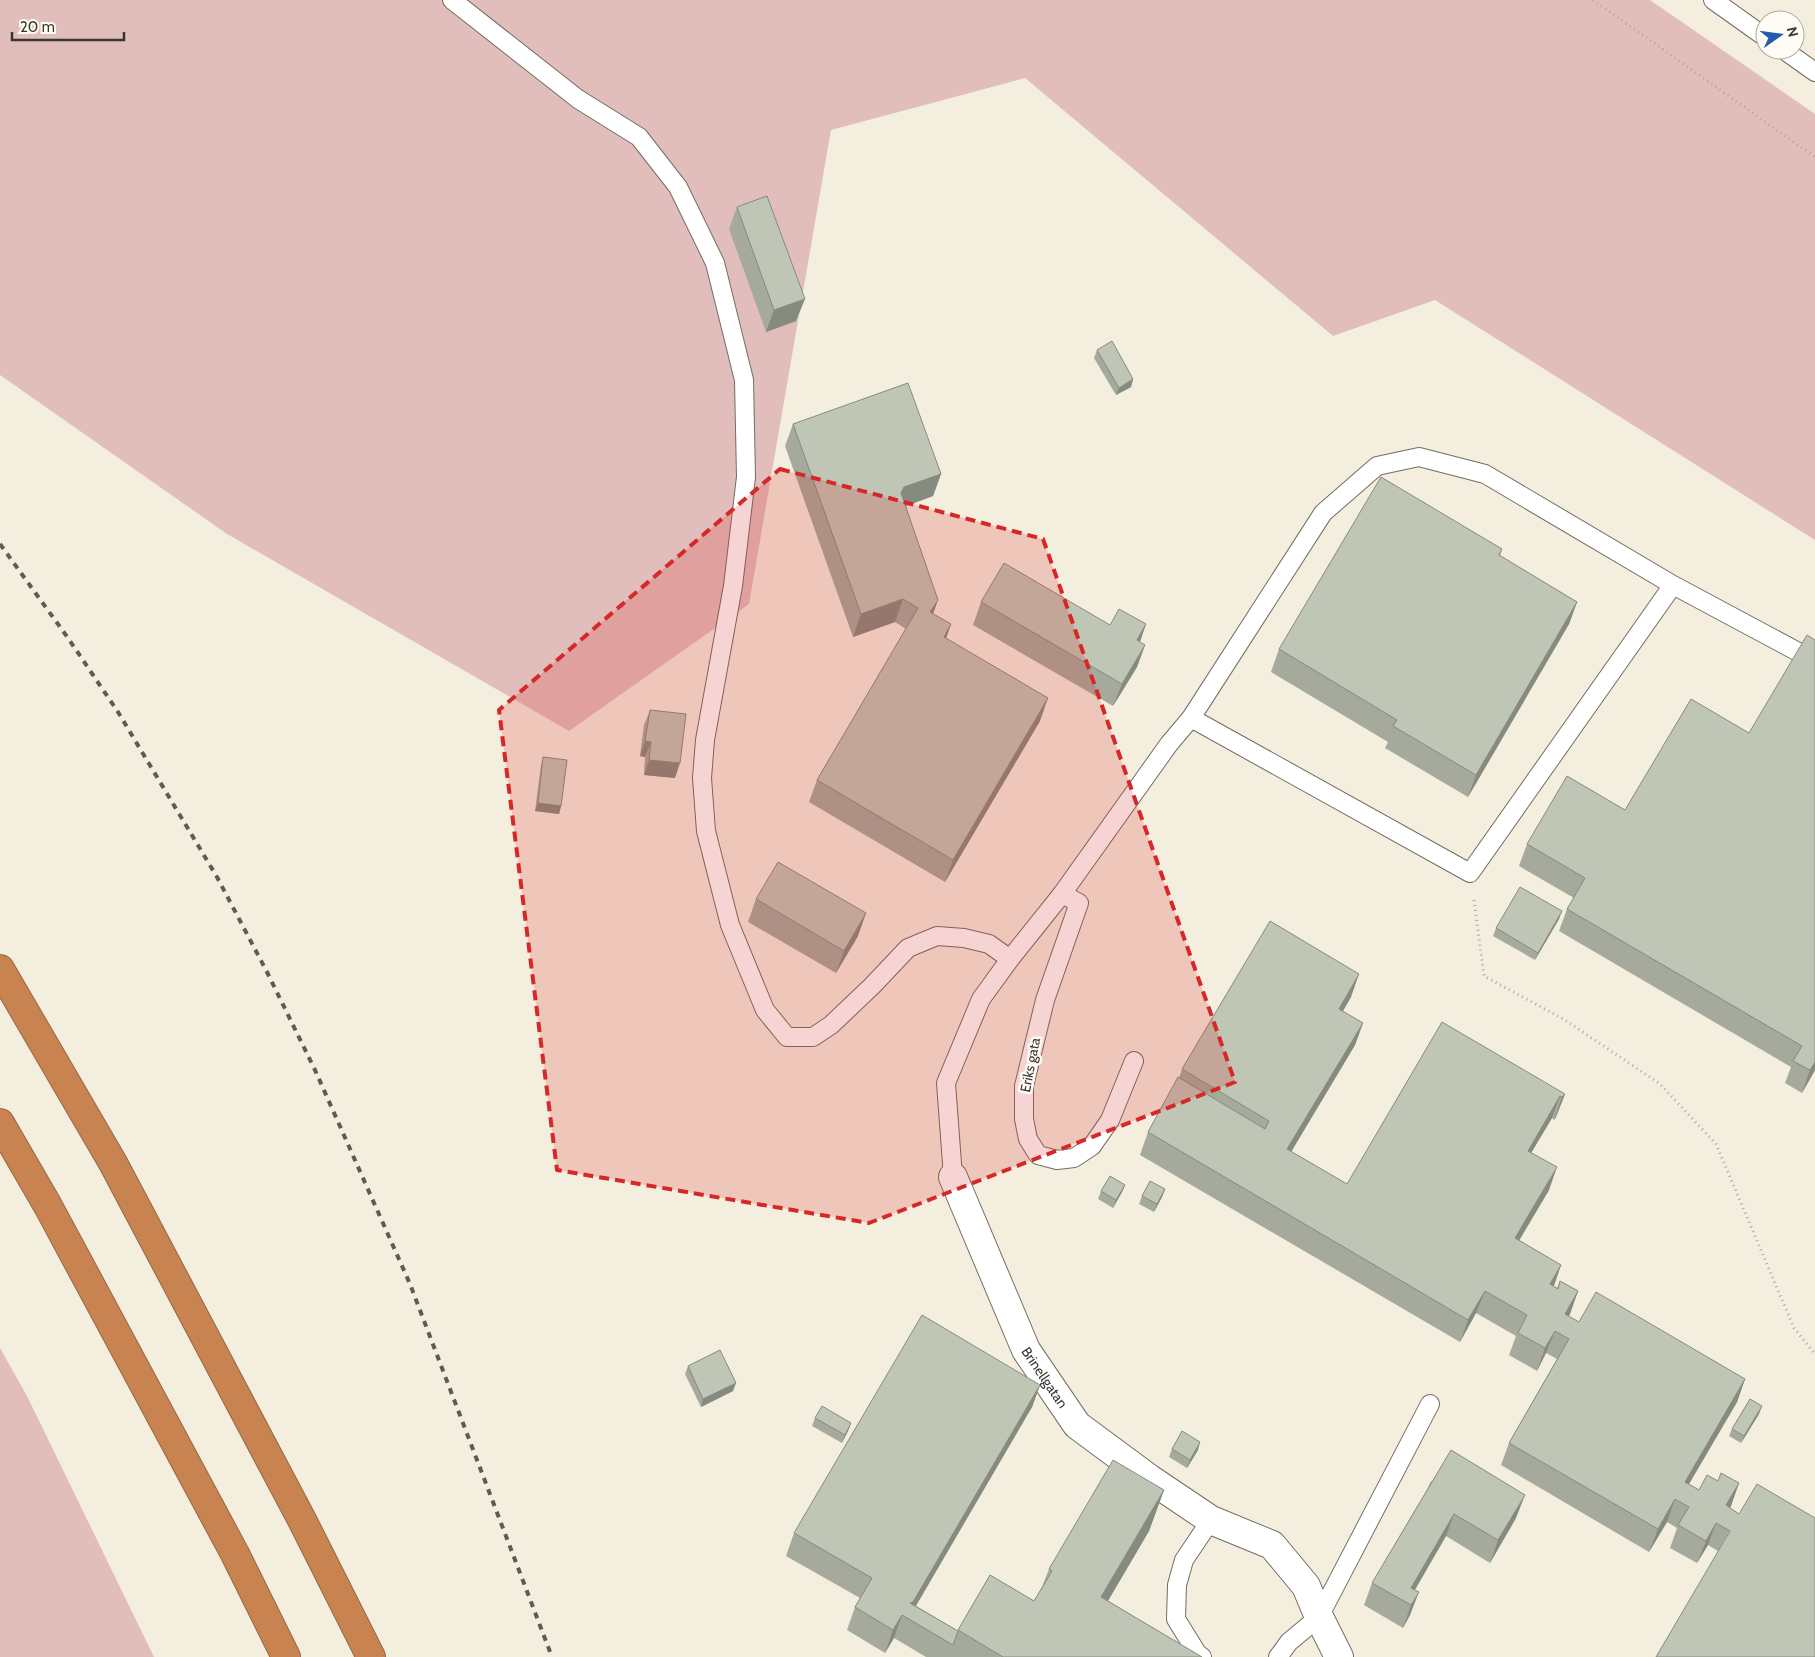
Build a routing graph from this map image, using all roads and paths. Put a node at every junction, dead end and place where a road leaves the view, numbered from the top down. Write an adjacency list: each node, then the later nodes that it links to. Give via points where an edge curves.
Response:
1 (452, 0): 13 (lane, via 578,99 639,137 678,187 715,263 744,380 746,477 732,586 705,740 702,778 706,831 730,925 765,1010 787,1037 813,1037 831,1025 908,948 937,936 989,944)
2 (1593, 0): 7 (path)
3 (1713, 0): 4 (lane)
4 (1755, 30)
5 (1798, 60): 6 (lane)
6 (1815, 72)
7 (1815, 157)
8 (1673, 585): 9 (lane); 10 (lane, via 1485,474 1419,456 1377,466 1323,514); 11 (lane)
9 (1815, 660)
10 (1191, 718): 11 (lane); 12 (lane)
11 (1470, 873): 18 (path, via 1484,976 1565,1020 1660,1084 1716,1144 1794,1328)
12 (1062, 894): 13 (lane); 15 (lane, Eriks gata, via 1079,903 1045,1000 1024,1086 1028,1139 1038,1155 1057,1160 1074,1158 1092,1146 1110,1120)
13 (1010, 959): 17 (lane, via 981,999 946,1083)
14 (0, 969): 23 (highway, via 113,1162 302,1520)
15 (1134, 1061)
16 (0, 1122): 22 (highway, via 236,1554)
17 (953, 1177): 20 (street, Brinellgatan, via 1026,1350 1077,1425)
18 (1815, 1354)
19 (1430, 1404): 21 (lane)
20 (1210, 1520): 21 (street, Brinellgatan, via 1272,1545 1306,1586); 24 (lane, via 1184,1560 1177,1585 1176,1620)
21 (1318, 1617): 25 (lane); 26 (street, Brinellgatan)
22 (286, 1657)
23 (370, 1657)
24 (1202, 1657)
25 (1278, 1657)
26 (1339, 1657)

